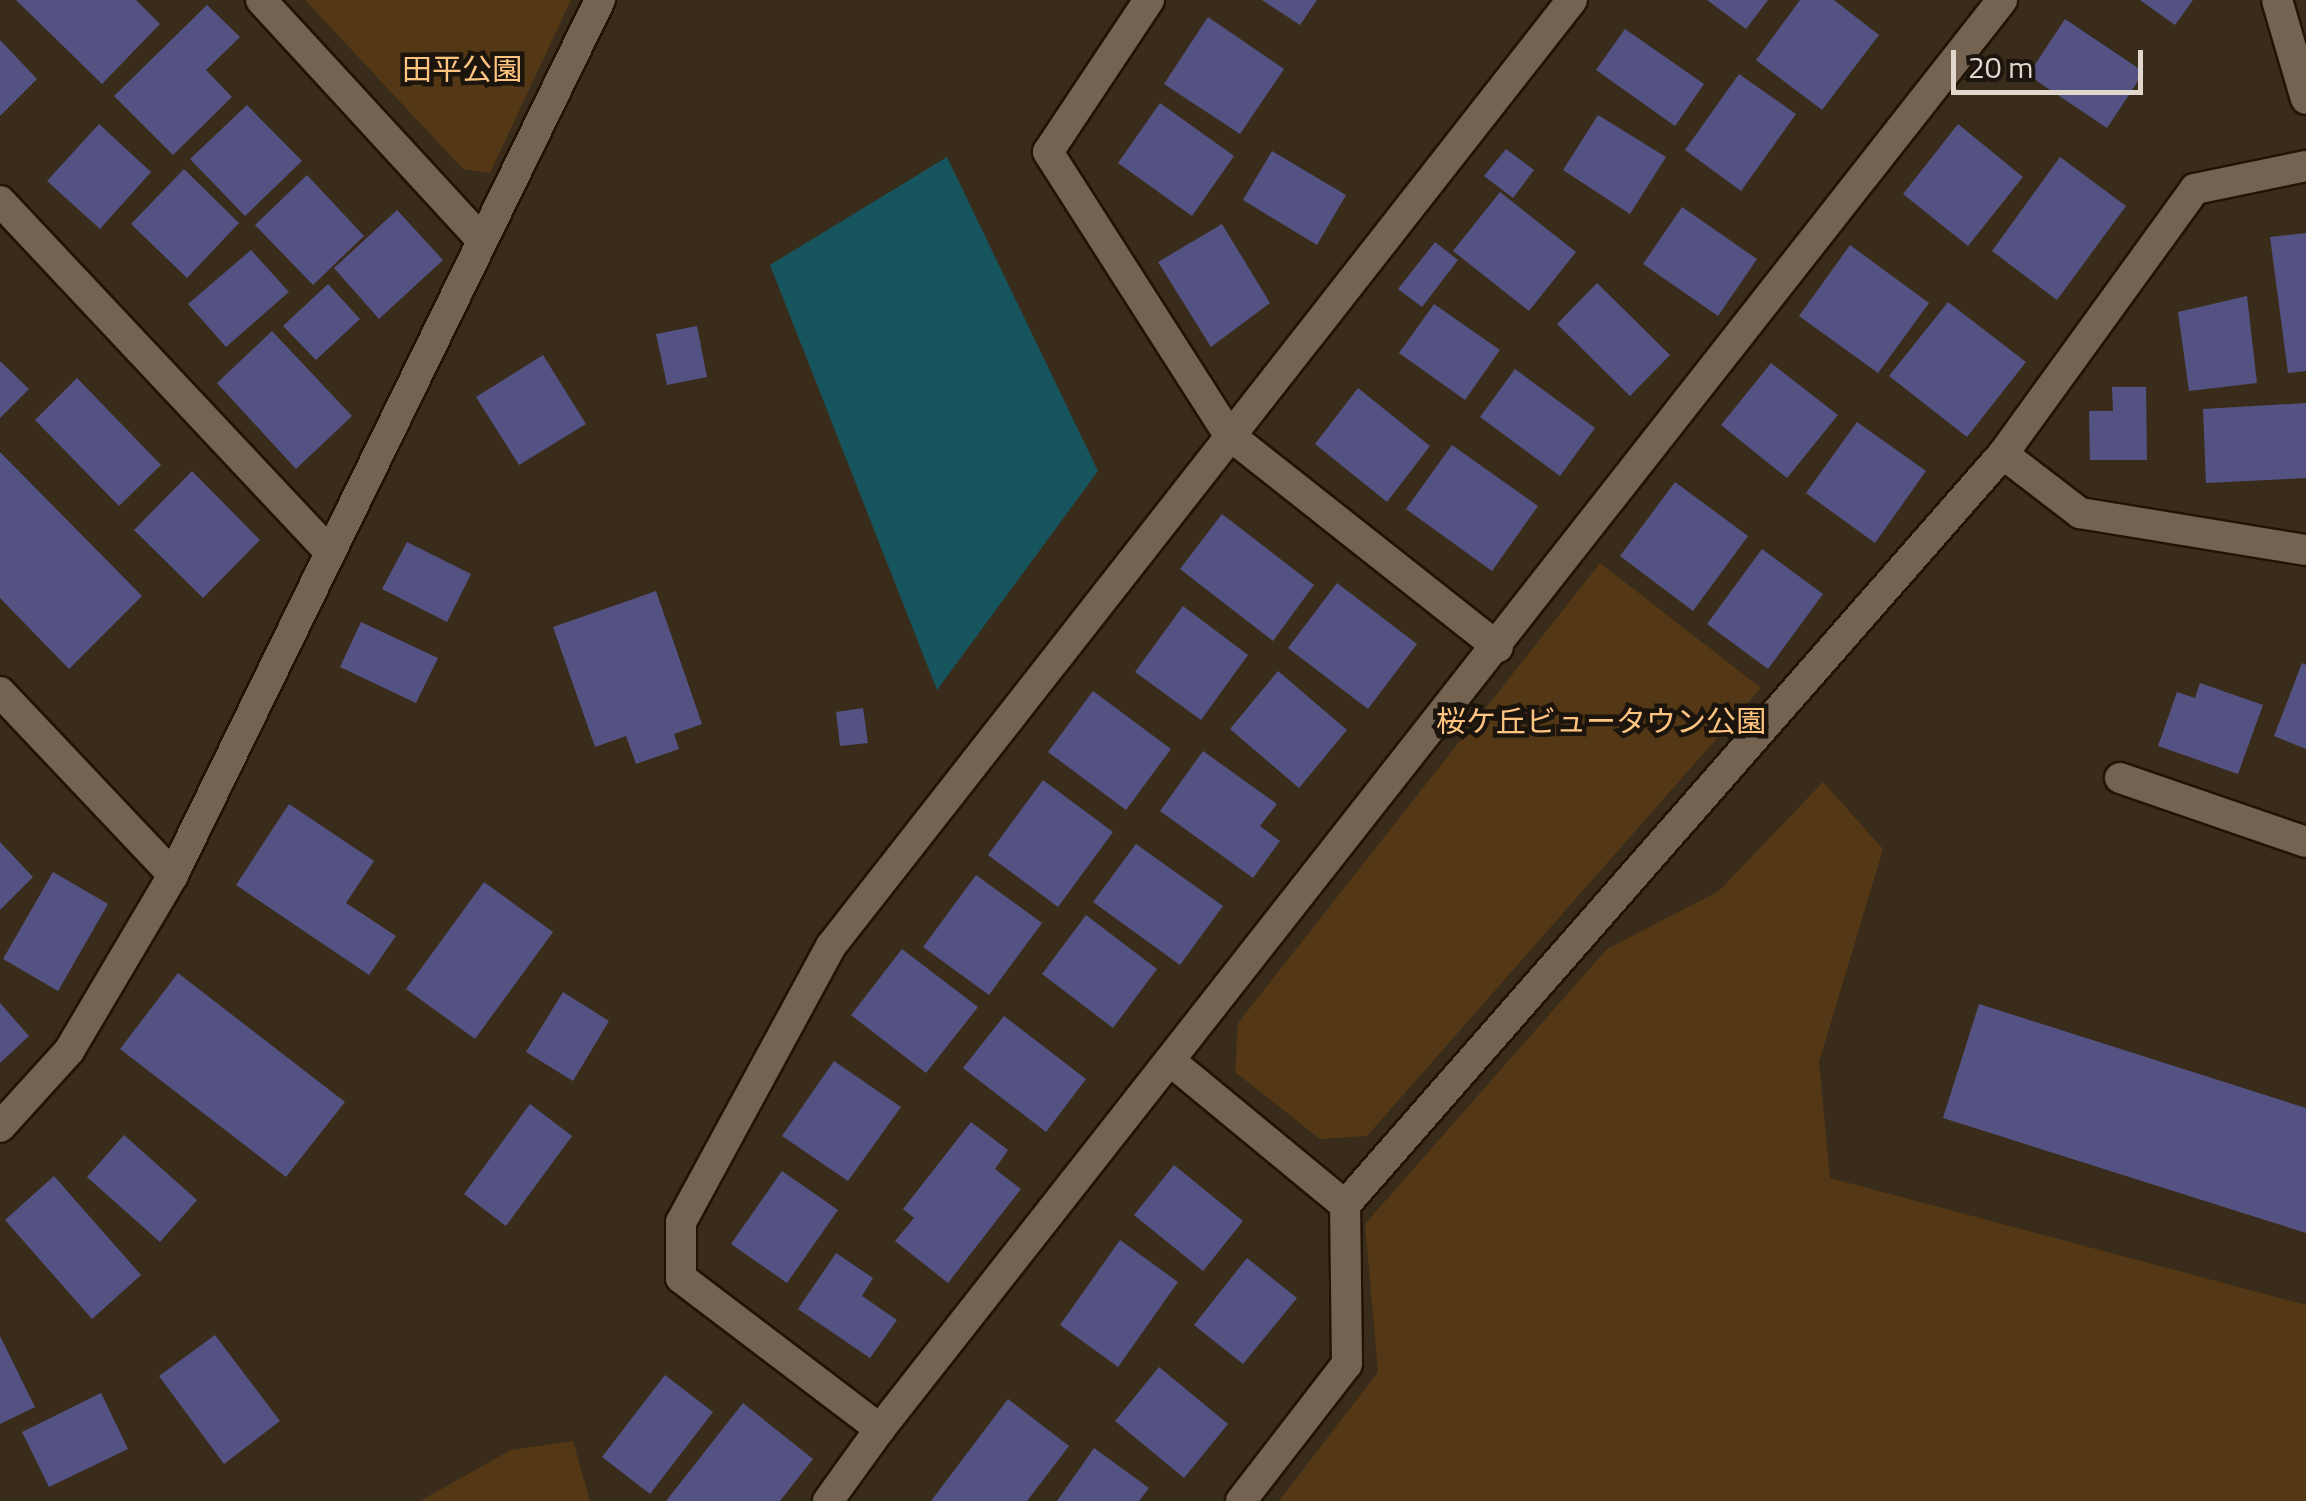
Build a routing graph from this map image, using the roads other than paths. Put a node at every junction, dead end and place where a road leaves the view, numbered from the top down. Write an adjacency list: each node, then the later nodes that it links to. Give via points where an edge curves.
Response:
1 (261, 0): 10 (street)
2 (600, 0): 10 (street)
3 (1149, 0): 11 (street, via 1048,152)
4 (1572, 0): 11 (street)
5 (2002, 0): 15 (street)
6 (2277, 0): 7 (street)
7 (2306, 99)
8 (2306, 166): 12 (street, via 2196,189)
9 (0, 201): 14 (street)
10 (482, 240): 14 (street)
11 (1228, 434): 15 (street); 23 (street, via 831,946 681,1222 681,1278)
12 (2003, 454): 13 (street, via 2080,513); 22 (street)
13 (2306, 550)
14 (330, 553): 19 (street)
15 (1498, 647): 20 (street)
16 (0, 692): 19 (street)
17 (2120, 778): 18 (street)
18 (2306, 842)
19 (173, 875): 21 (street, via 69,1051)
20 (1174, 1064): 22 (street); 23 (street)
21 (0, 1127)
22 (1345, 1204): 25 (street, via 1346,1364)
23 (880, 1430): 24 (street)
24 (828, 1501)
25 (1241, 1501)

